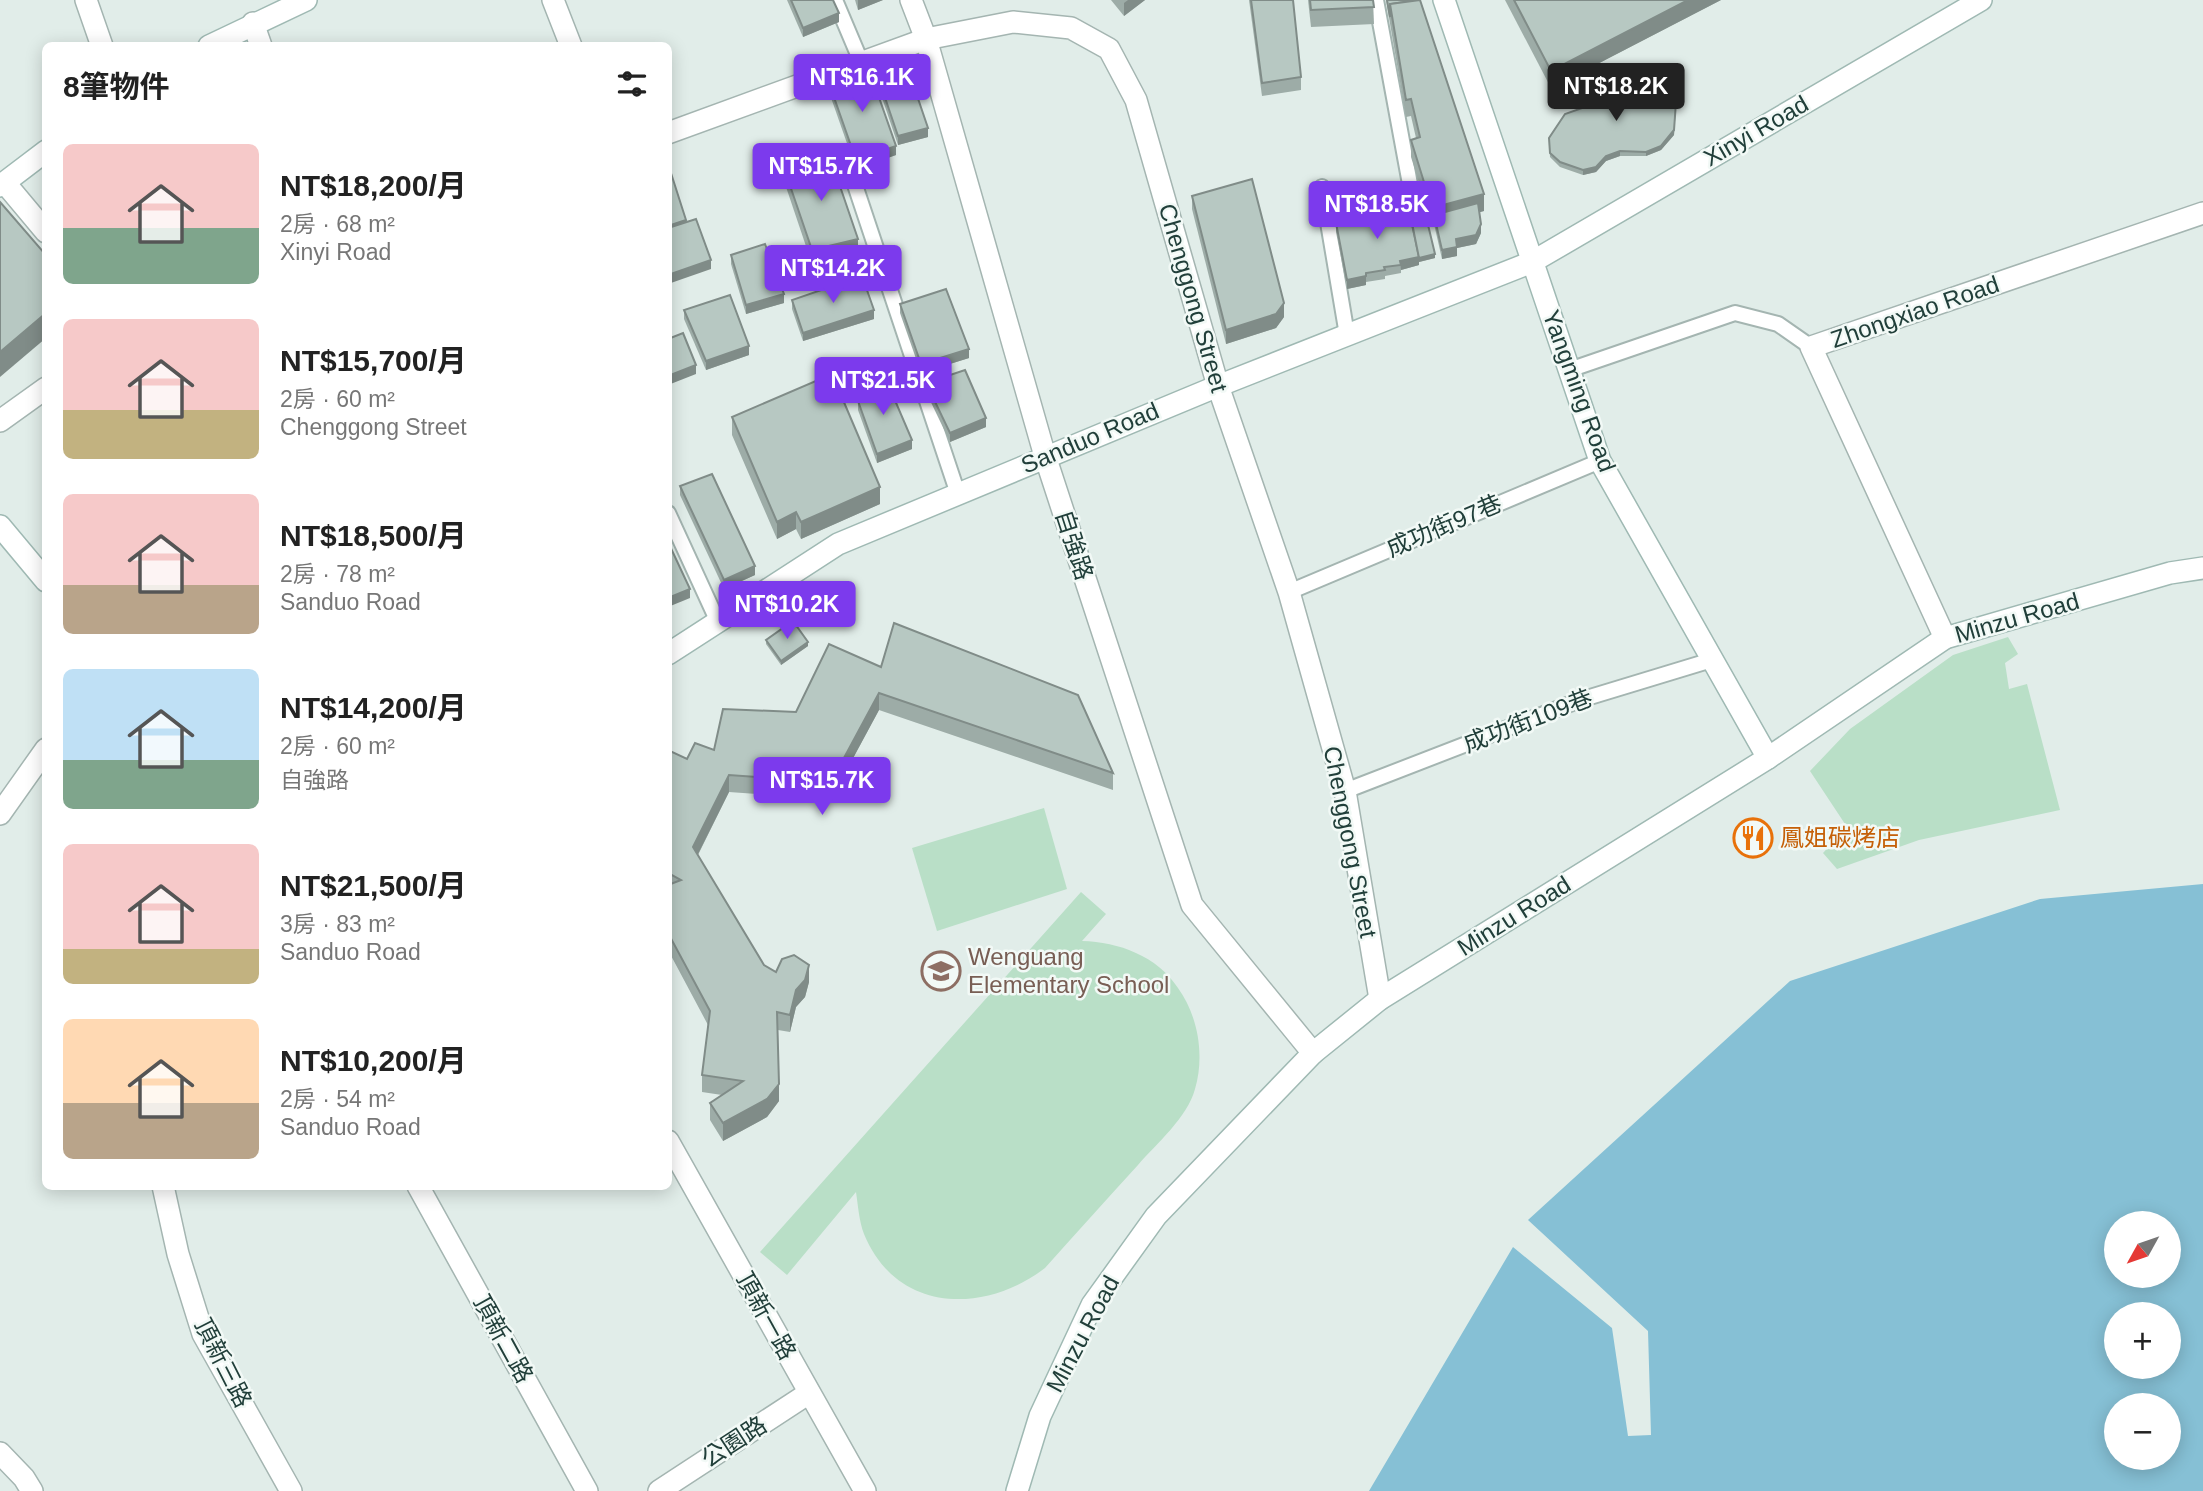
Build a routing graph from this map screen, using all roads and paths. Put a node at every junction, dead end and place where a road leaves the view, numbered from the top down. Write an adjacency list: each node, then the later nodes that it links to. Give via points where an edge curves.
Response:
1 (86, 0): 11 (street)
2 (306, 0): 9 (street)
3 (553, 0): 14 (street)
4 (835, 0): 15 (lane)
5 (911, 0): 10 (street, 自強路)
6 (1376, 0): 21 (lane)
7 (1444, 0): 24 (street, Yangming Road)
8 (1981, 0): 24 (street, Xinyi Road)
9 (253, 23): 12 (street); 13 (street)
10 (926, 39): 15 (street, Chenggong Street); 28 (street, Chenggong Street, via 1013,22 1071,28 1109,49 1136,100); 31 (street, 自強路)
11 (101, 42)
12 (217, 42)
13 (260, 42)
14 (569, 42)
15 (862, 64): 16 (street, Chenggong Street)
16 (672, 132)
17 (42, 153): 19 (street)
18 (849, 167): 33 (lane)
19 (2, 184): 23 (street)
20 (1322, 187): 25 (lane)
21 (1412, 195)
22 (2203, 213): 26 (street, Zhongxiao Road)
23 (42, 228)
24 (1532, 262): 25 (street, Sanduo Road); 27 (street, Yangming Road)
25 (1347, 334): 28 (street, Sanduo Road)
26 (1811, 347): 27 (lane, via 1779,324 1735,313); 40 (street, Zhongxiao Road)
27 (1569, 370): 32 (street, Yangming Road)
28 (1218, 386): 31 (street, Sanduo Road); 38 (street, Chenggong Street)
29 (42, 391): 30 (street)
30 (0, 421)
31 (1045, 456): 33 (street, Sanduo Road); 48 (street, 自強路, via 1192,905)
32 (1600, 461): 38 (lane, 成功街97巷); 42 (street, Yangming Road)
33 (958, 494): 39 (street, Sanduo Road, via 838,544)
34 (672, 522): 39 (lane)
35 (0, 526): 37 (street)
36 (2203, 568): 40 (street, Minzu Road, via 2170,573)
37 (42, 576)
38 (1289, 592): 45 (street, Chenggong Street)
39 (718, 622): 41 (street, Sanduo Road)
40 (1945, 638): 44 (street, Minzu Road)
41 (672, 651)
42 (1715, 659): 44 (street, Yangming Road); 45 (lane, 成功街109巷, via 1580,700)
43 (42, 755): 46 (street)
44 (1768, 758): 47 (street, Minzu Road)
45 (1345, 791): 47 (street, Chenggong Street)
46 (0, 814)
47 (1380, 999): 48 (street, Minzu Road)
48 (1313, 1053): 59 (street, Minzu Road, via 1156,1216 1099,1295 1040,1416)
49 (672, 1148): 52 (street, 頂新一路)
50 (164, 1190): 55 (street, 頂新三路, via 203,1334)
51 (420, 1190): 56 (street, 頂新二路)
52 (809, 1393): 57 (street, 公園路); 58 (street, 頂新一路)
53 (0, 1453): 54 (street)
54 (32, 1491)
55 (291, 1491)
56 (587, 1491)
57 (659, 1491)
58 (865, 1491)
59 (1017, 1491)

